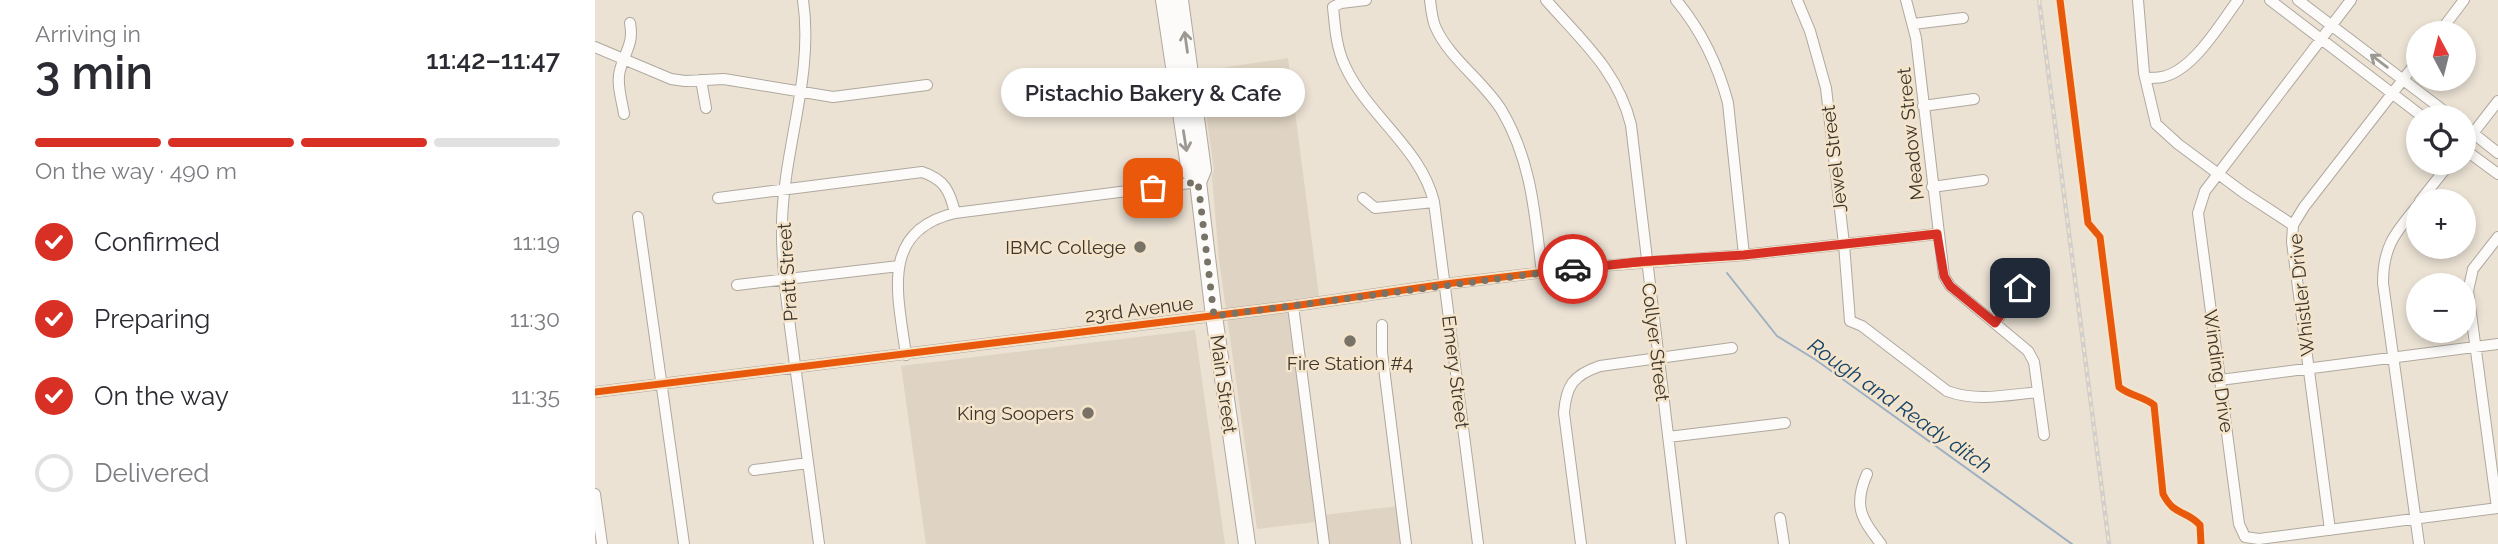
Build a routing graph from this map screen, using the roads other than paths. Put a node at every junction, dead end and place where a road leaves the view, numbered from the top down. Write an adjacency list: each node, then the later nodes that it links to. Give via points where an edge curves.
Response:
1 (803, 0): 29 (street, Pratt Street, via 806,47)
2 (1164, 0): 46 (highway, Main Street, one-way to 46, via 1190,173)
3 (1180, 0): 46 (highway, Main Street, one-way to 3, via 1203,170)
4 (1366, 0): 52 (street, Emery Street, via 1333,7 1339,49 1349,74 1423,170)
5 (1430, 0): 63 (street, via 1443,40 1500,108 1517,139 1532,188)
6 (1546, 0): 61 (street, Collyer Street, via 1610,73 1623,98 1631,125)
7 (1676, 0): 60 (street, via 1699,32 1722,80)
8 (1797, 0): 59 (street, Jewel Street, via 1811,31 1826,88)
9 (1906, 0): 19 (street, Meadow Street)
10 (2138, 0): 25 (street)
11 (2238, 0): 25 (street, via 2181,69)
12 (2270, 0): 21 (street)
13 (2298, 0): 20 (street)
14 (2351, 0): 20 (street, Winding Drive)
15 (2464, 0): 17 (street)
16 (1963, 18): 19 (street)
17 (2448, 21)
18 (630, 23): 23 (street, via 633,37)
19 (1913, 24): 35 (street, Meadow Street)
20 (2332, 25): 21 (street, Winding Drive); 26 (street, one-way to 20)
21 (2321, 39): 30 (street); 42 (street, Winding Drive)
22 (595, 47): 23 (street)
23 (625, 60): 27 (street, via 671,79); 37 (street, via 619,79)
24 (2406, 75): 26 (street, Whistler Drive)
25 (2145, 78): 42 (street, via 2156,124)
26 (2403, 79): 30 (street, Whistler Drive); 34 (street)
27 (701, 80): 29 (street, via 724,79); 36 (street)
28 (927, 85): 29 (street, via 845,97)
29 (800, 92): 48 (street, Pratt Street)
30 (2392, 93): 33 (street); 56 (street, Whistler Drive)
31 (1974, 99): 35 (street)
32 (2498, 101): 38 (street)
33 (2408, 105)
34 (2437, 105)
35 (1923, 106): 47 (street, Meadow Street)
36 (706, 108)
37 (624, 114)
38 (2476, 122)
39 (2476, 136): 40 (street)
40 (2498, 153)
41 (2476, 157): 43 (street)
42 (2218, 173): 56 (street); 80 (street, Winding Drive, via 2205,191 2198,213)
43 (2498, 174)
44 (2440, 175): 49 (street)
45 (1983, 180): 47 (street)
46 (1198, 182): 53 (street); 69 (highway, Main Street)
47 (1932, 187): 57 (street, Meadow Street)
48 (785, 189): 50 (street); 53 (street, via 922,172 944,183); 65 (street, Pratt Street)
49 (2429, 189)
50 (718, 198)
51 (1363, 198): 52 (street, via 1375,208)
52 (1434, 202): 66 (street, Emery Street)
53 (955, 213): 62 (street, via 917,229)
54 (638, 217): 81 (street)
55 (2406, 220): 76 (street, via 2387,246 2383,263)
56 (2293, 225): 79 (street, Whistler Drive)
57 (1937, 234): 59 (street, 23rd Avenue); 70 (street, Meadow Street, via 1950,286)
58 (2498, 237): 73 (street, via 2473,269 2468,291)
59 (1844, 244): 60 (street, 23rd Avenue, via 1782,256); 83 (street, Jewel Street, via 1850,321 1960,396)
60 (1744, 255): 61 (street, 23rd Avenue)
61 (1646, 261): 63 (street, 23rd Avenue); 77 (street, Collyer Street)
62 (899, 266): 65 (street); 75 (street)
63 (1542, 272): 66 (street, 23rd Avenue)
64 (2022, 275): 70 (street, via 2020,288)
65 (785, 279): 67 (street); 78 (street, Pratt Street)
66 (1444, 284): 68 (street, 23rd Avenue); 101 (street, Emery Street)
67 (737, 285)
68 (1293, 306): 69 (street, 23rd Avenue); 99 (street)
69 (1214, 316): 75 (street, 23rd Avenue); 98 (highway, Main Street)
70 (1995, 323): 83 (street, Meadow Street, via 2028,351)
71 (1382, 325): 100 (street)
72 (2498, 344): 73 (street)
73 (2475, 346): 76 (street); 91 (street)
74 (1732, 348): 77 (street)
75 (906, 355): 78 (street, 23rd Avenue)
76 (2393, 357): 79 (street); 93 (street)
77 (1658, 358): 86 (street, Collyer Street); 102 (street, via 1598,367 1570,385 1564,413)
78 (796, 367): 81 (street, 23rd Avenue); 87 (street, Pratt Street)
79 (2308, 368): 80 (street); 94 (street, Whistler Drive)
80 (2220, 380): 94 (street, Winding Drive, via 2239,524 2245,537)
81 (663, 384): 82 (street, 23rd Avenue); 96 (street)
82 (595, 392)
83 (2038, 392): 85 (street, Meadow Street)
84 (1785, 423): 86 (street)
85 (2044, 435)
86 (1668, 437): 103 (street, Collyer Street)
87 (808, 463): 88 (street); 97 (street, Pratt Street)
88 (754, 470)
89 (1867, 474): 105 (street, via 1858,493 1860,509 1866,526)
90 (595, 494): 95 (street)
91 (2498, 508): 93 (street, Winding Drive)
92 (1780, 518): 104 (street)
93 (2415, 519): 94 (street, Winding Drive); 106 (street)
94 (2330, 530)
95 (603, 544)
96 (684, 544)
97 (819, 544)
98 (1247, 544)
99 (1324, 544)
100 (1406, 544)
101 (1478, 544)
102 (1581, 544)
103 (1681, 544)
104 (1784, 544)
105 (1881, 544)
106 (2419, 544)

